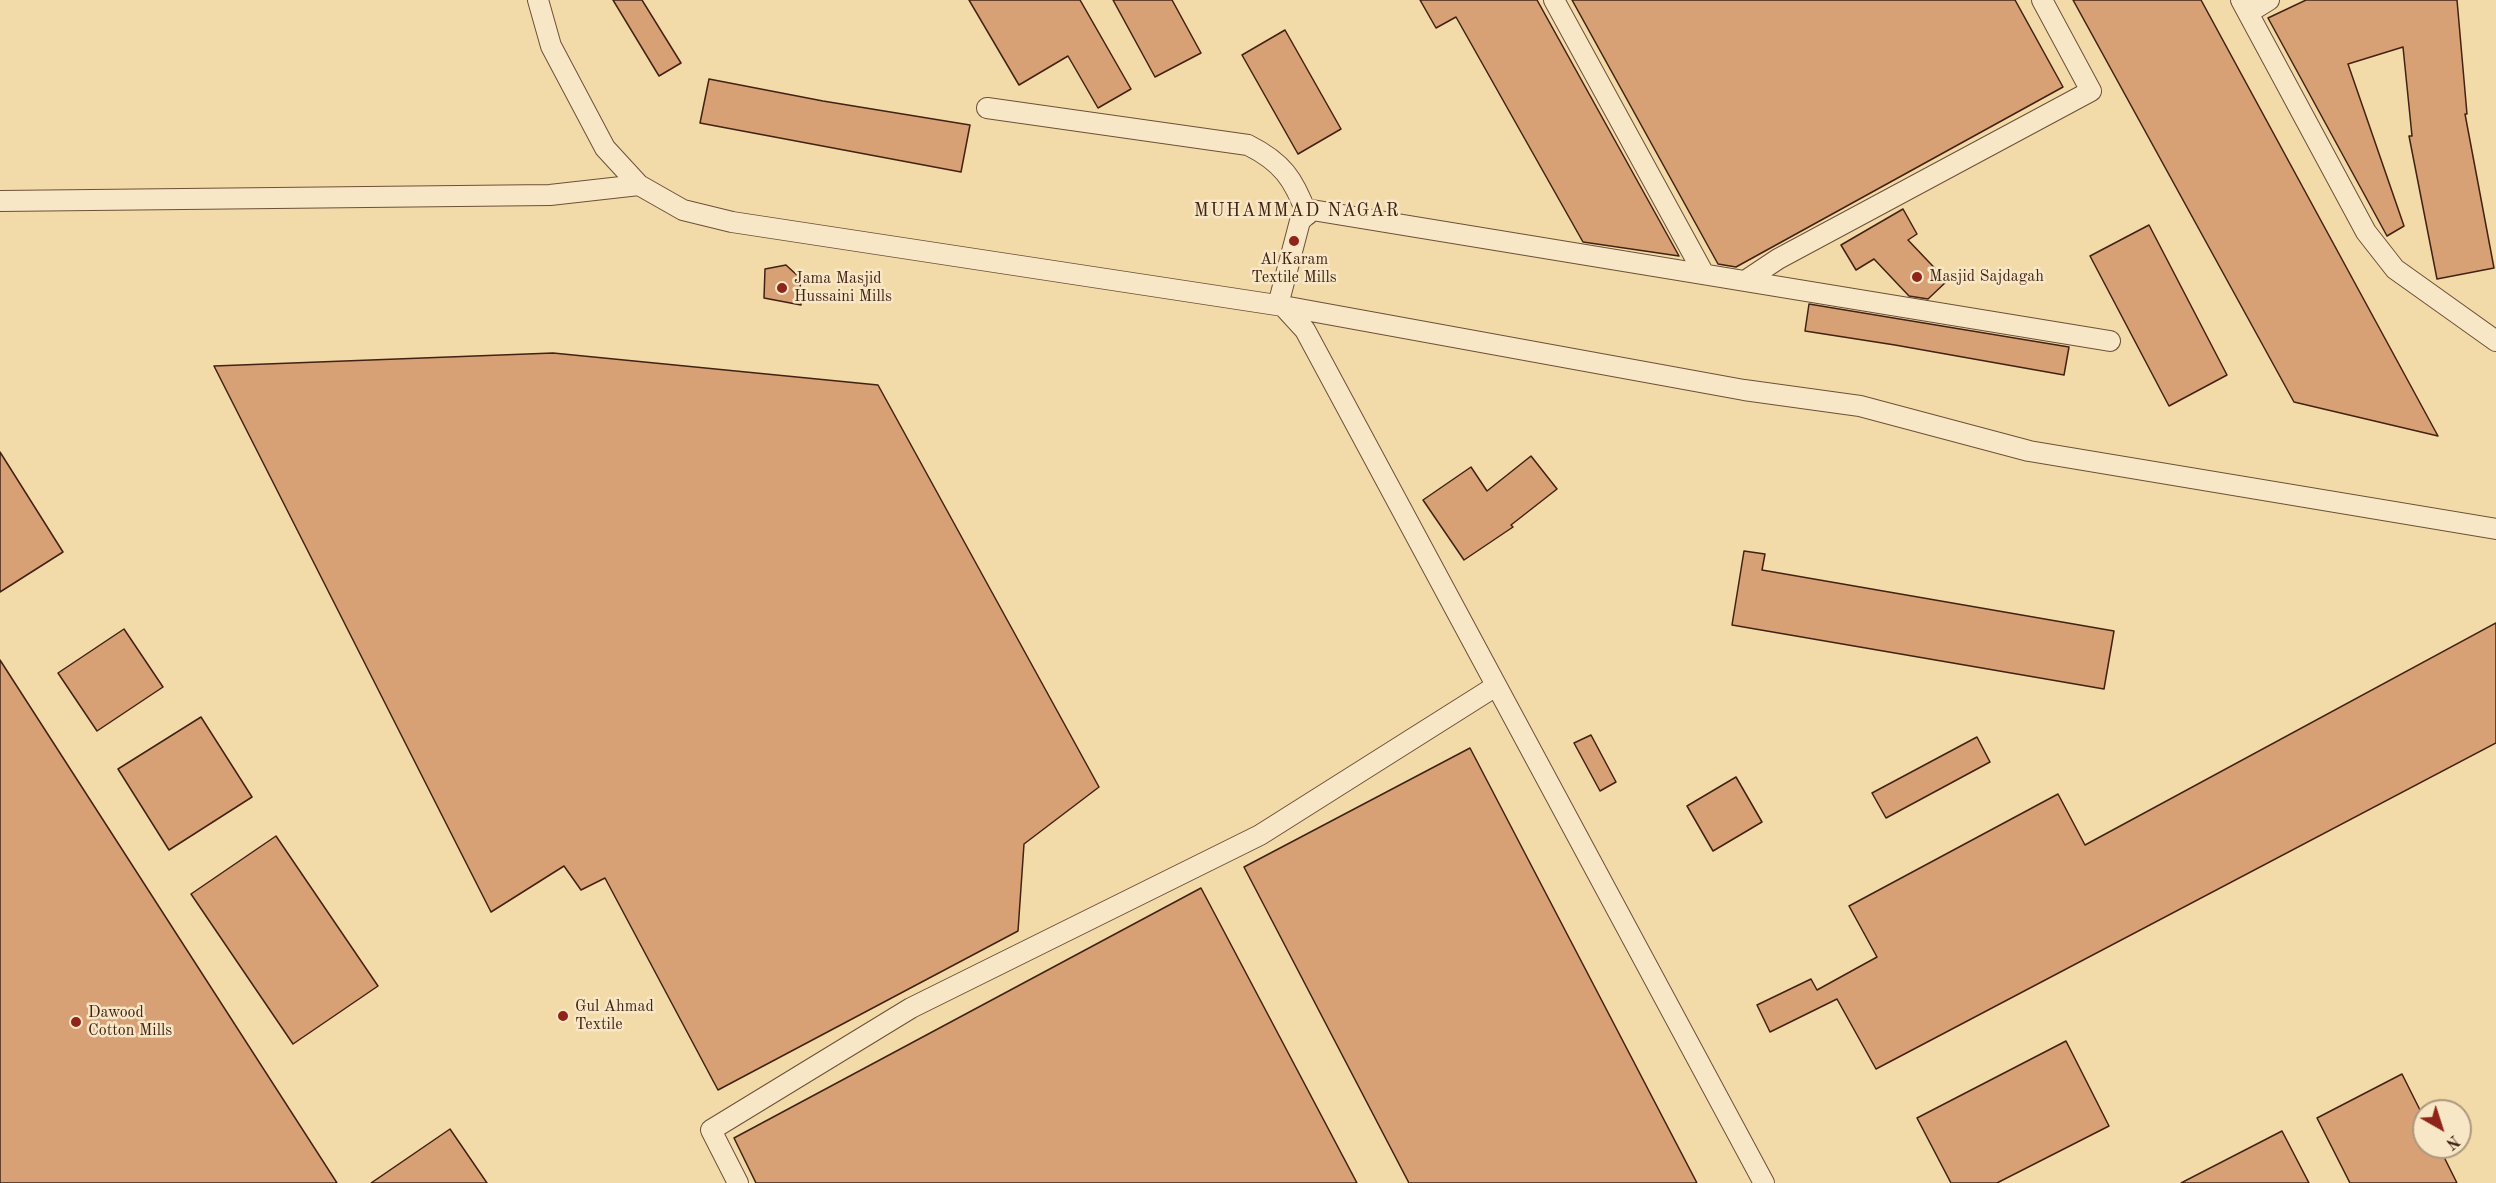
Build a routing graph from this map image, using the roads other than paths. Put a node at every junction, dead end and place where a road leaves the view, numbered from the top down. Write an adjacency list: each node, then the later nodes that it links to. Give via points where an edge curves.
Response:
1 (538, 0): 7 (street, via 551,46 605,148)
2 (1554, 0): 10 (street)
3 (2042, 0): 11 (street, via 2091,91 1778,259)
4 (2269, 0): 5 (street)
5 (2244, 6): 14 (street, via 2366,232 2395,269)
6 (987, 108): 9 (street, via 1248,145 1270,156 1286,171)
7 (639, 185): 8 (street, via 550,195); 12 (street, via 682,210 732,222)
8 (0, 201)
9 (1307, 214): 10 (street, via 1312,210); 12 (street, via 1300,221)
10 (1704, 274): 11 (street)
11 (1745, 281): 13 (street)
12 (1280, 305): 15 (street, via 1744,390 1860,406 2029,451); 16 (street, via 1305,330)
13 (2110, 341)
14 (2496, 341)
15 (2496, 529)
16 (1496, 686): 17 (street, via 1260,835 911,1008 711,1130); 18 (street)
17 (738, 1183)
18 (1764, 1183)

